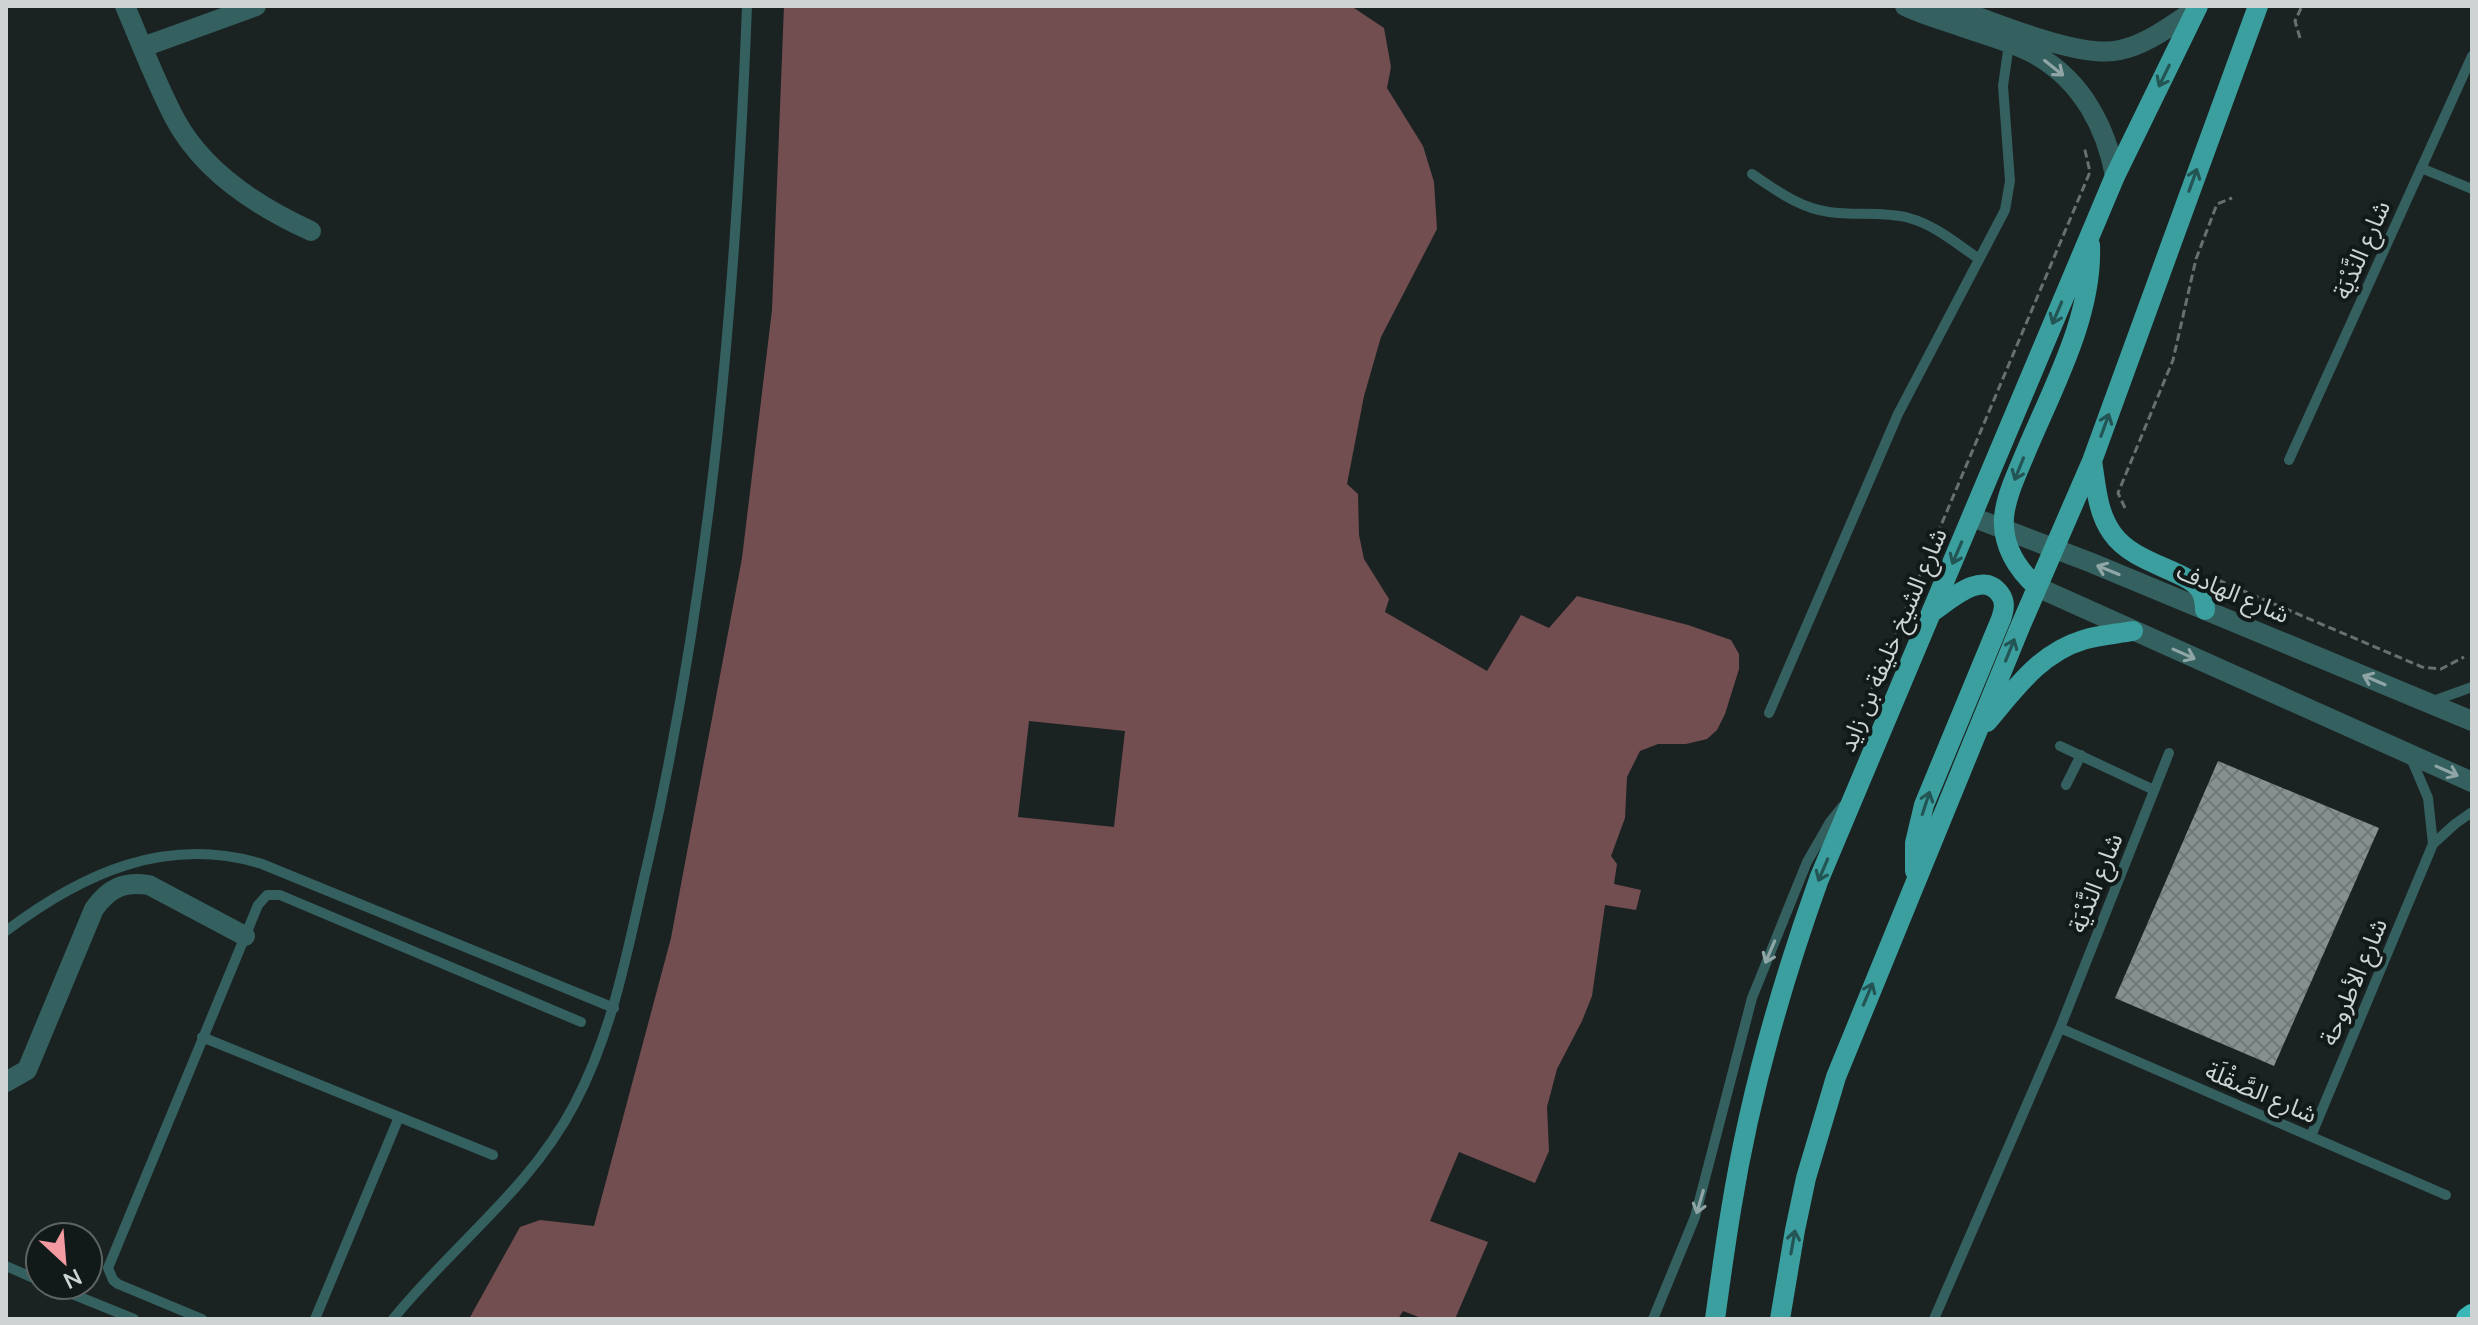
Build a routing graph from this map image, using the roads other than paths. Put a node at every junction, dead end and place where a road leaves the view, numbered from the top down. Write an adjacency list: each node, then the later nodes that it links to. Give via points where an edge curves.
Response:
1 (125, 6): 10 (street)
2 (256, 6): 10 (street)
3 (747, 6): 47 (lane, via 733,276 707,528 675,728)
4 (1905, 6): 9 (street)
5 (1948, 6): 8 (street, via 2096,53 2135,45)
6 (2258, 6): 12 (main road)
7 (2269, 6): 12 (main road)
8 (2197, 8): 15 (main road, شارع الشيخ خليفة بن زايد, one-way to 15)
9 (2009, 44): 15 (street, one-way to 15, via 2035,54 2073,85 2105,136); 19 (lane, via 2003,86 2008,196)
10 (143, 47): 17 (street, via 175,120 198,152 228,181)
11 (2472, 56): 13 (lane, شارع النَّدْيَة)
12 (2237, 58): 21 (main road, one-way to 12)
13 (2421, 168): 16 (lane); 20 (lane, شارع النَّدْيَة)
14 (1752, 174): 19 (lane, via 1814,209 1920,221)
15 (2115, 176): 18 (main road, شارع الشيخ خليفة بن زايد)
16 (2472, 189)
17 (311, 231)
18 (2090, 236): 22 (main road, شارع الشيخ خليفة بن زايد, one-way to 22); 23 (main road, one-way to 23, via 2090,278 2081,315 2013,484)
19 (1979, 259): 31 (lane, via 1868,479)
20 (2289, 460)
21 (2092, 461): 24 (main road); 26 (main road, via 2099,504 2112,533 2135,555 2194,584)
22 (1972, 517): 23 (street, شارع الهادف); 27 (main road, شارع الشيخ خليفة بن زايد, one-way to 27)
23 (2004, 529): 24 (street, شارع الهادف); 25 (main road, via 2015,561)
24 (2053, 548): 25 (main road); 26 (street, شارع الهادف, one-way to 24)
25 (2037, 587): 28 (street); 33 (main road, one-way to 25)
26 (2205, 610): 30 (street, شارع الهادف, one-way to 26)
27 (1932, 612): 40 (main road, شارع الشيخ خليفة بن زايد); 44 (main road, one-way to 27, via 1915,843 1924,805 2001,619 2004,600 1999,591 1981,584)
28 (2133, 631): 33 (main road, via 2083,640 2042,661); 37 (street, one-way to 37)
29 (2472, 687): 30 (lane)
30 (2426, 702): 32 (street, شارع الهادف)
31 (1769, 713)
32 (2472, 721)
33 (1975, 737): 44 (main road)
34 (2060, 746): 36 (lane)
35 (2169, 753): 41 (lane, شارع النَّدْيَة)
36 (2081, 755): 39 (lane); 41 (lane)
37 (2409, 755): 38 (street, one-way to 38); 43 (lane, شارع الأطروحة, via 2428,798)
38 (2472, 782)
39 (2066, 785)
40 (1860, 787): 61 (lane, one-way to 61, via 1818,842 1763,968 1695,1217); 62 (main road, شارع الشيخ خليفة بن زايد, one-way to 62, via 1814,893 1775,1021 1742,1149)
41 (2154, 790): 49 (lane, شارع النَّدْيَة)
42 (2472, 812): 43 (lane, شارع الأطروحة)
43 (2433, 844): 53 (lane, شارع الأطروحة)
44 (1916, 879): 63 (main road, one-way to 44, via 1820,1127 1854,1027)
45 (6, 931): 47 (lane, via 62,893 108,871 181,853 227,855 262,864)
46 (245, 936): 48 (lane, via 262,899 280,895); 50 (lane); 51 (street, via 149,885 117,886 94,909 27,1070)
47 (614, 1008): 60 (lane, via 583,1088 537,1164)
48 (581, 1022)
49 (2060, 1028): 53 (lane, شارع الصَّقْلَة); 64 (lane, شارع النَّدْيَة)
50 (202, 1037): 52 (lane); 58 (lane, via 108,1268 118,1284)
51 (6, 1082)
52 (399, 1117): 54 (lane); 59 (lane)
53 (2311, 1136): 55 (lane, شارع الصَّقْلَة)
54 (493, 1155)
55 (2446, 1195)
56 (90, 1301): 57 (lane)
57 (134, 1319)
58 (202, 1319)
59 (315, 1319)
60 (393, 1319)
61 (1653, 1319)
62 (1715, 1319)
63 (1780, 1319)
64 (1934, 1319)

